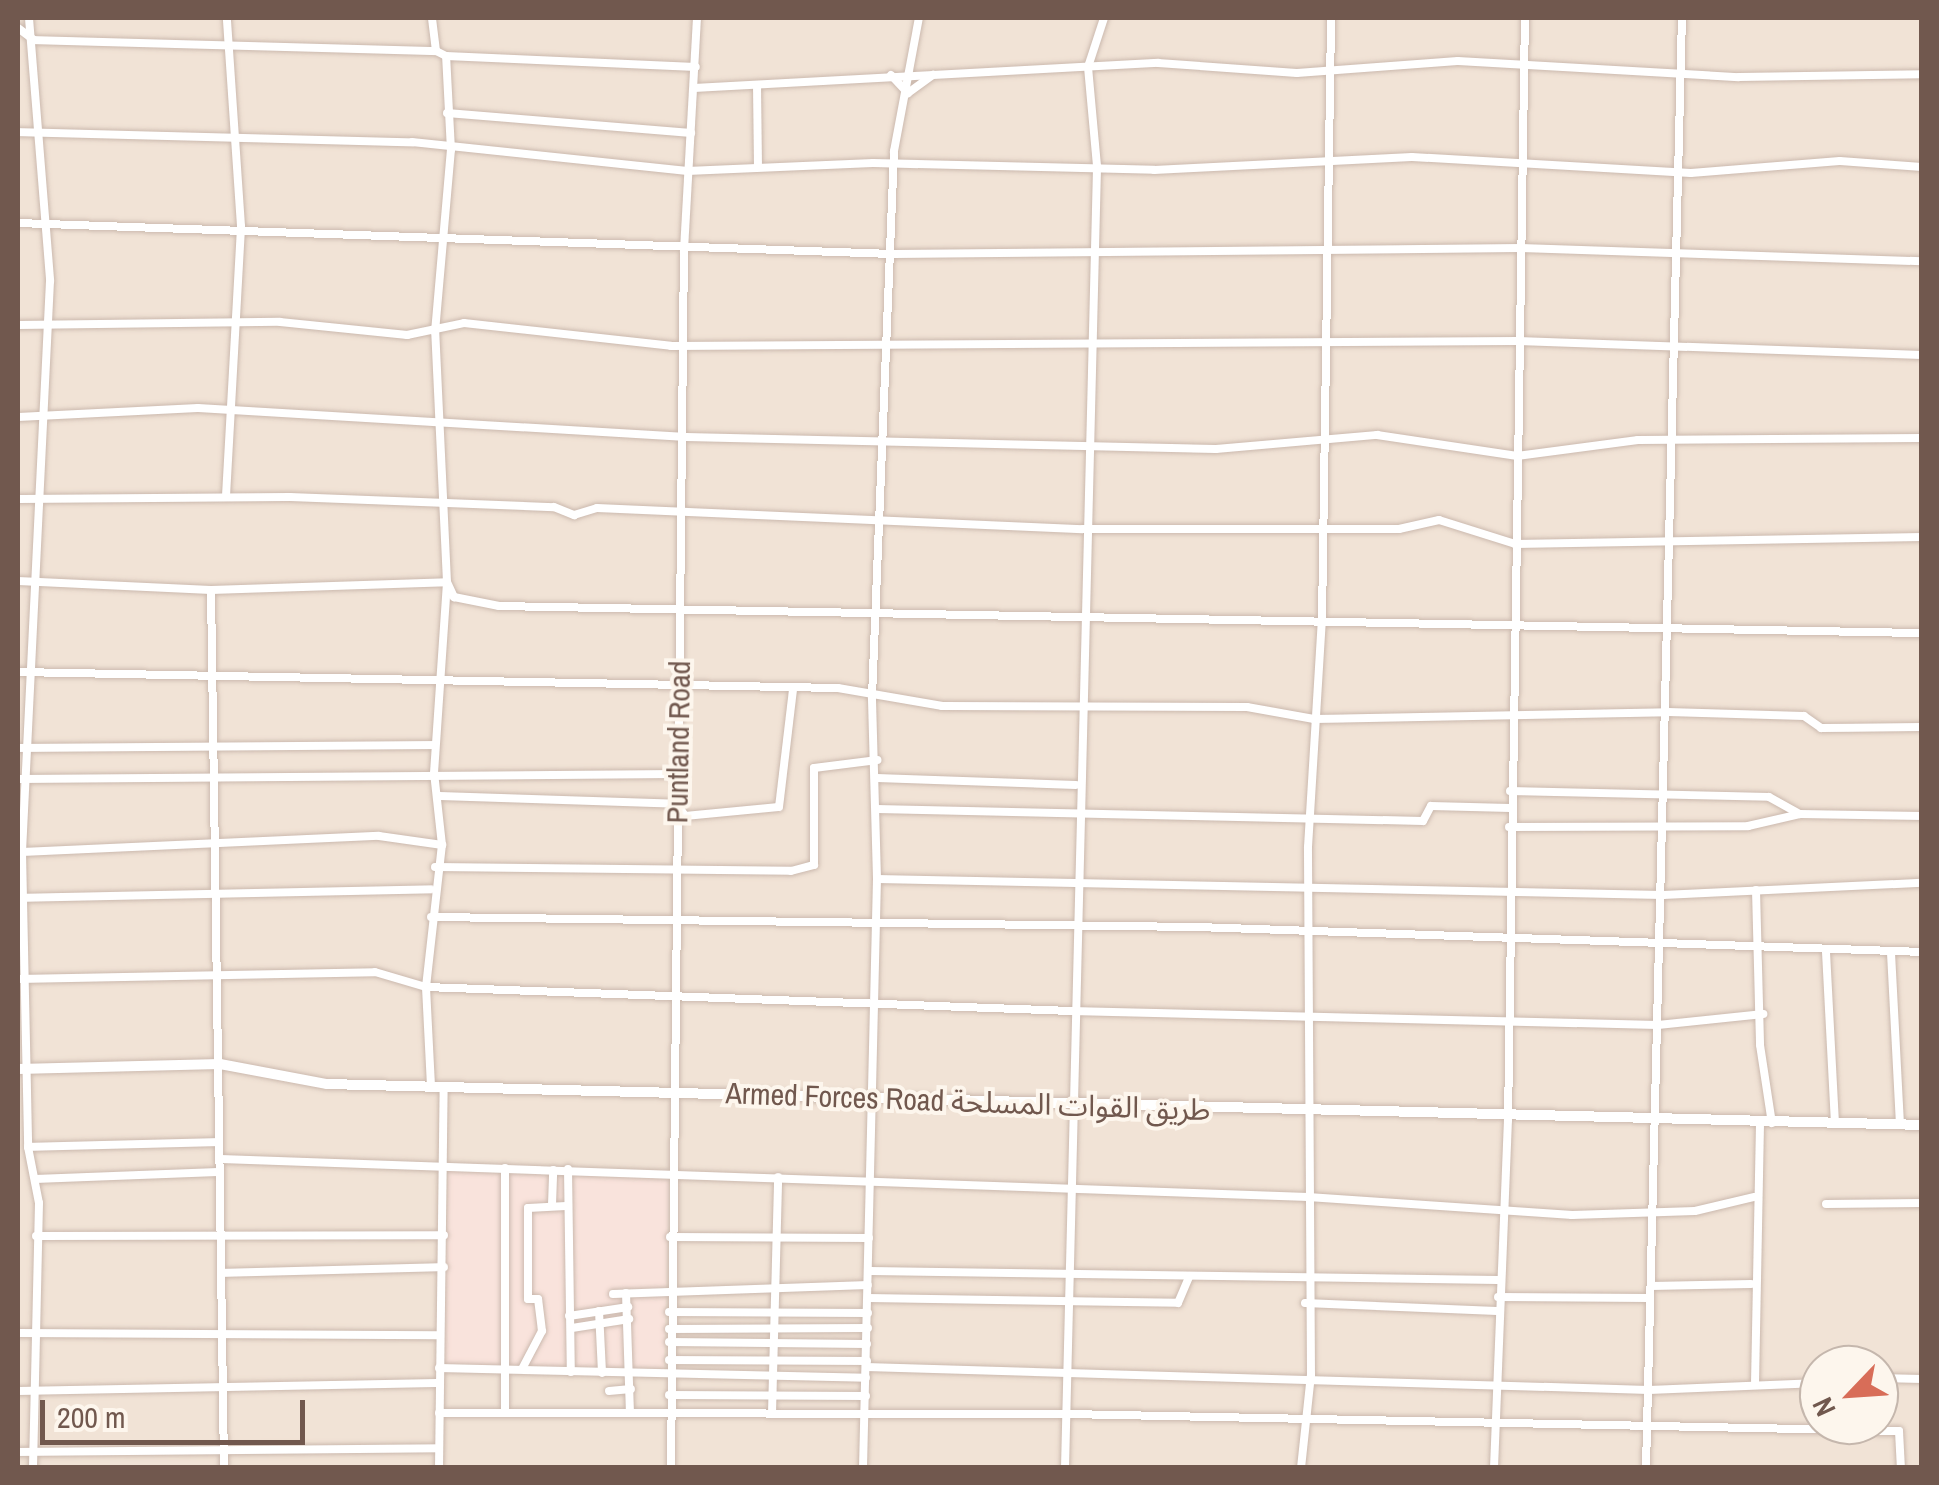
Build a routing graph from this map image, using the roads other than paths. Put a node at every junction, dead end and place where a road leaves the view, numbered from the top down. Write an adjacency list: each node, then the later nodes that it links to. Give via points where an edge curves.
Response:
1 (29, 18): 11 (street)
2 (227, 18): 12 (street)
3 (432, 18): 13 (street)
4 (697, 18): 16 (street, Puntland Road)
5 (917, 18): 19 (street)
6 (1104, 18): 17 (street)
7 (1330, 18): 21 (street)
8 (1525, 18): 15 (street)
9 (1682, 18): 18 (street)
10 (18, 28): 11 (street)
11 (34, 40): 12 (street); 29 (street)
12 (228, 43): 13 (street); 31 (street)
13 (436, 50): 14 (street)
14 (446, 56): 16 (street); 27 (street)
15 (1524, 64): 18 (street); 21 (street, via 1390,62); 33 (street)
16 (696, 67): 25 (street, Puntland Road)
17 (1088, 68): 20 (street); 21 (street, via 1184,62); 35 (street)
18 (1678, 73): 22 (street); 40 (street)
19 (912, 74): 20 (street); 23 (street); 26 (street)
20 (933, 74): 26 (street)
21 (1331, 74): 36 (street)
22 (1922, 74)
23 (891, 75): 24 (street); 26 (street)
24 (757, 84): 25 (street); 34 (street)
25 (694, 88): 30 (street, Puntland Road)
26 (908, 93): 38 (street)
27 (448, 113): 30 (street); 32 (street)
28 (18, 132): 29 (street)
29 (34, 132): 31 (street); 41 (street)
30 (691, 132): 39 (street, Puntland Road)
31 (237, 137): 32 (street); 43 (street)
32 (450, 150): 39 (street); 44 (street)
33 (1522, 161): 36 (street); 40 (street); 45 (street)
34 (758, 166): 38 (street); 39 (street)
35 (1097, 166): 36 (street); 38 (street); 50 (street)
36 (1327, 166): 47 (street)
37 (1922, 167): 40 (street, via 1840,161)
38 (893, 170): 49 (street)
39 (687, 171): 46 (street, Puntland Road)
40 (1674, 172): 48 (street)
41 (49, 220): 42 (street); 43 (street); 54 (street)
42 (18, 224)
43 (241, 226): 44 (street); 52 (street)
44 (445, 238): 46 (street); 55 (street)
45 (1521, 248): 47 (street); 48 (street); 56 (street)
46 (684, 250): 49 (street); 57 (street, Puntland Road)
47 (1323, 253): 50 (street); 58 (street)
48 (1672, 253): 51 (street); 61 (street)
49 (894, 254): 50 (street); 59 (street)
50 (1092, 256): 60 (street)
51 (1922, 261)
52 (238, 322): 54 (street); 55 (street); 63 (street)
53 (18, 325): 54 (street)
54 (50, 325): 65 (street)
55 (434, 332): 57 (street, via 464,323); 66 (street)
56 (1518, 340): 58 (street); 61 (street); 73 (street)
57 (689, 342): 59 (street); 67 (street, Puntland Road)
58 (1323, 343): 60 (street); 72 (street)
59 (891, 344): 60 (street); 69 (street)
60 (1090, 347): 71 (street)
61 (1674, 350): 62 (street); 70 (street)
62 (1922, 355)
63 (236, 410): 65 (street); 66 (street); 74 (street)
64 (18, 417): 65 (street)
65 (43, 419): 76 (street)
66 (436, 426): 67 (street); 77 (street)
67 (686, 437): 69 (street); 78 (street, Puntland Road)
68 (1922, 438): 70 (street)
69 (889, 439): 71 (street); 79 (street)
70 (1673, 439): 73 (street); 83 (street)
71 (1086, 444): 72 (street); 80 (street)
72 (1320, 445): 73 (street, via 1377,434); 81 (street)
73 (1516, 456): 84 (street)
74 (226, 496): 76 (street); 77 (street)
75 (18, 500): 76 (street)
76 (39, 500): 86 (street)
77 (436, 502): 78 (street, via 574,515); 87 (street)
78 (680, 512): 79 (street); 89 (street, Puntland Road)
79 (884, 525): 80 (street); 90 (street)
80 (1083, 528): 81 (street); 91 (street)
81 (1324, 528): 84 (street, via 1461,521); 92 (street)
82 (1922, 537): 83 (street)
83 (1672, 538): 84 (street); 93 (street)
84 (1515, 544): 94 (street)
85 (18, 581): 86 (street)
86 (38, 582): 88 (street); 96 (street)
87 (447, 582): 88 (street); 89 (street, via 454,596 499,606); 98 (street)
88 (211, 590): 97 (street)
89 (679, 609): 90 (street); 100 (street, Puntland Road)
90 (882, 610): 91 (street); 101 (street)
91 (1082, 610): 92 (street); 102 (street)
92 (1322, 620): 94 (street); 105 (street)
93 (1672, 627): 94 (street); 95 (street); 103 (street)
94 (1513, 630): 104 (street)
95 (1922, 634)
96 (22, 672): 97 (street); 109 (street)
97 (212, 680): 98 (street, via 294,672); 108 (street)
98 (440, 684): 100 (street); 107 (street)
99 (793, 690): 100 (street); 101 (street); 120 (street, via 784,805 686,816)
100 (678, 692): 112 (street, Puntland Road)
101 (872, 697): 102 (street); 110 (street)
102 (1078, 705): 105 (street, via 1247,707); 116 (street)
103 (1668, 712): 104 (street); 106 (street, via 1804,716 1821,728); 119 (street)
104 (1511, 716): 105 (street); 117 (street)
105 (1314, 720): 125 (street)
106 (1922, 727)
107 (434, 745): 108 (street); 111 (street)
108 (215, 746): 109 (street); 113 (street)
109 (22, 748): 115 (street)
110 (877, 760): 114 (street); 133 (street, via 814,768 814,865)
111 (434, 773): 112 (street); 113 (street); 118 (street)
112 (677, 774): 120 (street, Puntland Road)
113 (217, 776): 115 (street); 130 (street)
114 (877, 778): 116 (street); 122 (street)
115 (21, 779): 131 (street)
116 (1076, 785): 123 (street)
117 (1510, 791): 119 (street); 121 (street)
118 (440, 796): 120 (street); 129 (street)
119 (1662, 798): 124 (street, via 1769,797); 128 (street)
120 (678, 804): 133 (street, Puntland Road)
121 (1510, 808): 125 (street, via 1431,806 1423,820); 127 (street)
122 (876, 809): 123 (street); 134 (street)
123 (1076, 813): 125 (street); 135 (street)
124 (1800, 814): 126 (street); 128 (street)
125 (1308, 816): 138 (street)
126 (1922, 816)
127 (1509, 826): 128 (street); 140 (street)
128 (1662, 829): 142 (street)
129 (442, 845): 130 (street, via 380,836); 132 (street)
130 (218, 849): 131 (street); 141 (street)
131 (22, 852): 143 (street)
132 (435, 868): 133 (street); 137 (street)
133 (677, 874): 145 (street, Puntland Road)
134 (878, 880): 135 (street); 146 (street)
135 (1076, 880): 138 (street); 147 (street)
136 (1922, 883): 139 (street)
137 (431, 889): 141 (street); 144 (street)
138 (1309, 889): 140 (street); 148 (street)
139 (1756, 890): 142 (street); 151 (street)
140 (1508, 891): 142 (street); 149 (street)
141 (220, 894): 143 (street); 156 (street)
142 (1663, 895): 150 (street)
143 (20, 898): 155 (street)
144 (431, 917): 145 (street); 157 (street)
145 (676, 918): 146 (street); 158 (street, Puntland Road)
146 (874, 922): 147 (street); 159 (street)
147 (1073, 928): 148 (street); 160 (street)
148 (1307, 930): 149 (street); 162 (street)
149 (1506, 937): 150 (street); 163 (street)
150 (1661, 938): 151 (street); 164 (street)
151 (1756, 949): 152 (street); 161 (street)
152 (1826, 952): 154 (street); 176 (street)
153 (1922, 952): 154 (street)
154 (1891, 953): 177 (street)
155 (22, 980): 156 (street); 166 (street)
156 (219, 981): 157 (street, via 375,972); 165 (street)
157 (426, 987): 158 (street); 167 (street)
158 (675, 998): 159 (street); 169 (street, Puntland Road)
159 (873, 1004): 160 (street); 170 (street)
160 (1071, 1012): 162 (street); 171 (street)
161 (1763, 1014): 164 (street); 175 (street)
162 (1307, 1016): 163 (street); 172 (street)
163 (1504, 1020): 164 (street); 173 (street)
164 (1658, 1024): 174 (street, via 1652,1082)
165 (220, 1064): 166 (street, Armed Forces Road طريق القوات المسلحة); 167 (street, Armed Forces Road طريق القوات المسلحة, via 327,1084); 179 (street)
166 (23, 1069): 180 (street)
167 (431, 1086): 168 (street, Armed Forces Road طريق القوات المسلحة)
168 (444, 1086): 169 (street, Armed Forces Road طريق القوات المسلحة); 184 (street)
169 (676, 1090): 170 (street, Armed Forces Road طريق القوات المسلحة); 189 (street, Puntland Road)
170 (874, 1100): 171 (street, Armed Forces Road طريق القوات المسلحة); 192 (street)
171 (1069, 1104): 172 (street, Armed Forces Road طريق القوات المسلحة); 193 (street)
172 (1314, 1114): 173 (street, Armed Forces Road طريق القوات المسلحة); 194 (street)
173 (1508, 1120): 174 (street, Armed Forces Road طريق القوات المسلحة); 200 (street)
174 (1660, 1121): 175 (street, Armed Forces Road طريق القوات المسلحة); 201 (street)
175 (1766, 1122): 176 (street, Armed Forces Road طريق القوات المسلحة); 195 (street)
176 (1835, 1124): 177 (street, Armed Forces Road طريق القوات المسلحة)
177 (1900, 1125): 178 (street, Armed Forces Road طريق القوات المسلحة)
178 (1922, 1125)
179 (218, 1142): 180 (street); 181 (street)
180 (28, 1147): 183 (street)
181 (222, 1159): 184 (street); 188 (street)
182 (18, 1162): 183 (street)
183 (29, 1163): 191 (street)
184 (443, 1167): 185 (street); 202 (street)
185 (505, 1168): 187 (street); 225 (street)
186 (568, 1169): 187 (street); 189 (street); 199 (street)
187 (553, 1170): 198 (street)
188 (218, 1172): 191 (street); 205 (street)
189 (673, 1173): 190 (street); 206 (street, Puntland Road)
190 (778, 1177): 192 (street); 203 (street)
191 (35, 1179): 204 (street)
192 (870, 1179): 193 (street); 207 (street)
193 (1068, 1192): 194 (street); 211 (street)
194 (1308, 1197): 200 (street); 213 (street)
195 (1754, 1198): 201 (street); 216 (street)
196 (1922, 1203): 197 (street)
197 (1826, 1204)
198 (552, 1205): 199 (street); 226 (street, via 528,1208)
199 (566, 1206): 235 (street)
200 (1500, 1212): 201 (street); 214 (street)
201 (1653, 1214): 218 (street)
202 (444, 1235): 205 (street); 208 (street)
203 (777, 1235): 206 (street); 207 (street); 215 (street)
204 (36, 1236): 205 (street); 243 (street)
205 (219, 1236): 210 (street)
206 (670, 1237): 219 (street, Puntland Road)
207 (869, 1238): 209 (street)
208 (444, 1266): 210 (street); 245 (street)
209 (870, 1270): 211 (street); 217 (street)
210 (222, 1272): 239 (street)
211 (1070, 1274): 212 (street); 228 (street)
212 (1189, 1277): 213 (street); 228 (street, via 1178,1303)
213 (1306, 1278): 214 (street); 227 (street)
214 (1498, 1280): 222 (street)
215 (777, 1283): 217 (street); 219 (street); 231 (street)
216 (1751, 1284): 218 (street); 266 (street)
217 (868, 1285): 223 (street)
218 (1651, 1286): 224 (street)
219 (670, 1290): 221 (street); 233 (street, Puntland Road)
220 (613, 1294): 221 (street)
221 (626, 1294): 229 (street)
222 (1498, 1297): 224 (street); 232 (street)
223 (868, 1298): 228 (street); 234 (street)
224 (1650, 1298): 269 (street)
225 (508, 1299): 226 (street); 252 (street)
226 (528, 1299): 255 (street, via 538,1299 542,1331)
227 (1305, 1302): 232 (street); 260 (street)
228 (1068, 1303): 254 (street)
229 (628, 1307): 230 (street); 236 (street)
230 (600, 1311): 235 (street); 237 (street)
231 (778, 1311): 233 (street); 234 (street); 238 (street)
232 (1497, 1311): 263 (street)
233 (669, 1312): 241 (street, Puntland Road)
234 (868, 1314): 242 (street)
235 (569, 1316): 240 (street)
236 (629, 1319): 237 (street); 258 (street)
237 (600, 1324): 240 (street); 257 (street)
238 (776, 1327): 241 (street); 242 (street); 247 (street)
239 (222, 1328): 243 (street); 245 (street); 267 (street)
240 (572, 1328): 256 (street)
241 (669, 1328): 246 (street, Puntland Road)
242 (868, 1328): 248 (street)
243 (30, 1331): 244 (street); 271 (street)
244 (18, 1333)
245 (438, 1335): 253 (street)
246 (668, 1342): 247 (street); 250 (street, Puntland Road)
247 (776, 1343): 248 (street); 249 (street)
248 (867, 1344): 251 (street)
249 (776, 1359): 250 (street); 251 (street); 261 (street)
250 (668, 1360): 259 (street, Puntland Road)
251 (866, 1364): 254 (street); 262 (street)
252 (502, 1366): 253 (street); 255 (street); 277 (street)
253 (439, 1368): 264 (street)
254 (1068, 1368): 260 (street); 280 (street)
255 (522, 1369): 256 (street)
256 (572, 1372): 257 (street)
257 (602, 1373): 258 (street)
258 (631, 1374): 259 (street); 268 (street)
259 (669, 1374): 261 (street); 274 (street, Puntland Road)
260 (1311, 1375): 263 (street); 283 (street)
261 (775, 1376): 262 (street); 273 (street)
262 (866, 1378): 275 (street)
263 (1496, 1381): 269 (street); 284 (street)
264 (438, 1383): 267 (street); 276 (street)
265 (1799, 1383): 266 (street)
266 (1756, 1384): 269 (street)
267 (222, 1386): 271 (street); 286 (street)
268 (631, 1389): 272 (street); 278 (street)
269 (1650, 1390): 285 (street)
270 (18, 1391): 271 (street)
271 (32, 1391): 289 (street)
272 (609, 1391)
273 (774, 1394): 274 (street); 275 (street); 279 (street)
274 (669, 1395): 281 (street, Puntland Road)
275 (866, 1396): 282 (street)
276 (439, 1413): 277 (street); 287 (street)
277 (505, 1413): 278 (street)
278 (630, 1413): 281 (street)
279 (772, 1413): 281 (street); 282 (street)
280 (1067, 1414): 282 (street); 283 (street); 295 (street)
281 (669, 1415): 293 (street, Puntland Road)
282 (865, 1416): 294 (street)
283 (1309, 1422): 284 (street); 296 (street)
284 (1494, 1428): 285 (street); 297 (street)
285 (1648, 1431): 298 (street); 299 (street, via 1899,1431)
286 (223, 1447): 287 (street); 289 (street); 291 (street)
287 (439, 1448): 292 (street)
288 (18, 1452): 289 (street)
289 (30, 1453): 290 (street)
290 (33, 1468)
291 (224, 1468)
292 (439, 1468)
293 (670, 1468)
294 (863, 1468)
295 (1065, 1468)
296 (1301, 1468)
297 (1494, 1468)
298 (1646, 1468)
299 (1901, 1468)

